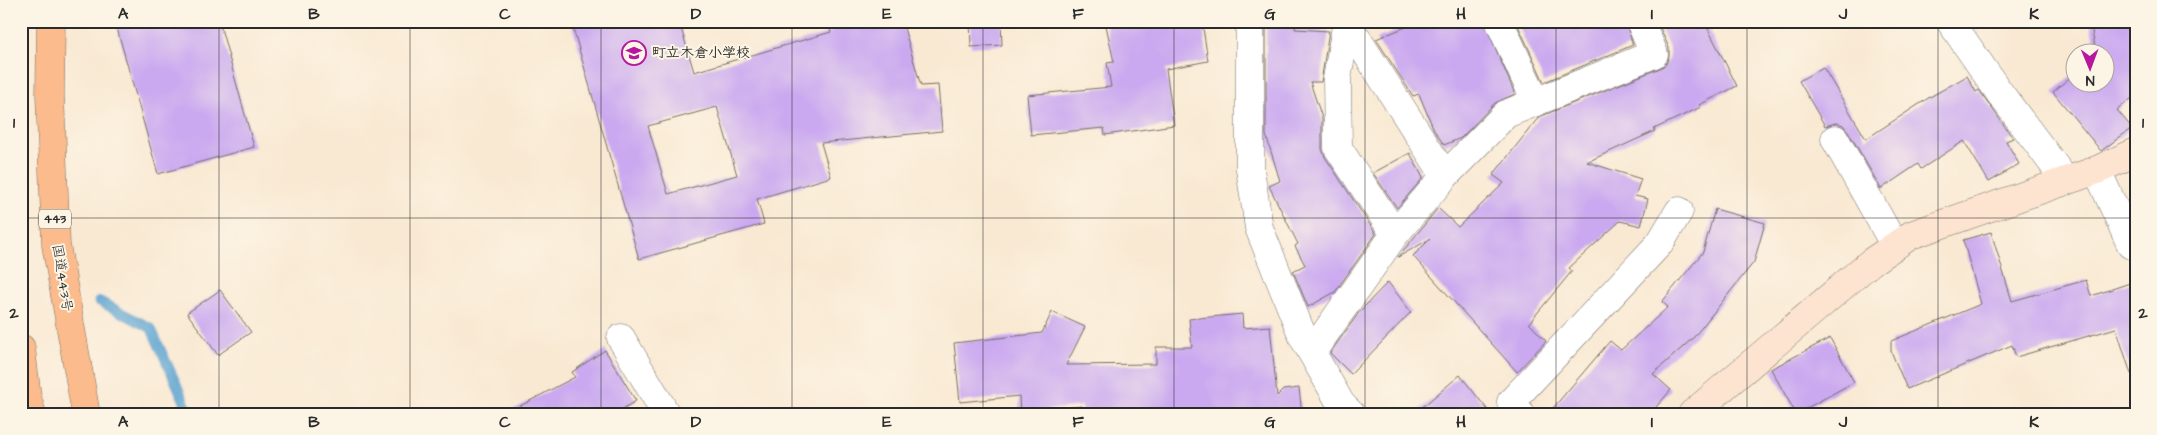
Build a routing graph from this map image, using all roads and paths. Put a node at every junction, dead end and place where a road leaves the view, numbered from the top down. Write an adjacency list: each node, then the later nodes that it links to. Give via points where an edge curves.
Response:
1 (51, 21): 21 (highway, 国道443号 / 443, via 50,95 56,245)
2 (1250, 21): 19 (street, via 1250,169 1259,228)
3 (1499, 21): 8 (street)
4 (1640, 21): 8 (street, via 1654,54)
5 (1950, 21): 11 (street, via 1999,92)
6 (1968, 21): 11 (street)
7 (1347, 22): 12 (street); 14 (street, via 1337,79 1338,148)
8 (1536, 102): 12 (street, via 1506,114)
9 (1835, 139): 16 (street)
10 (2136, 152): 11 (street)
11 (2081, 175): 15 (street); 16 (street, via 1911,235)
12 (1445, 176): 14 (street)
13 (1679, 211): 24 (street, via 1660,244 1511,402)
14 (1395, 234): 19 (street)
15 (2131, 245)
16 (1895, 246): 25 (street, via 1871,262)
17 (621, 338): 22 (street)
18 (21, 348): 20 (highway)
19 (1312, 352): 23 (street)
20 (32, 414)
21 (86, 414)
22 (666, 414)
23 (1350, 414)
24 (1521, 414)
25 (1692, 414)

